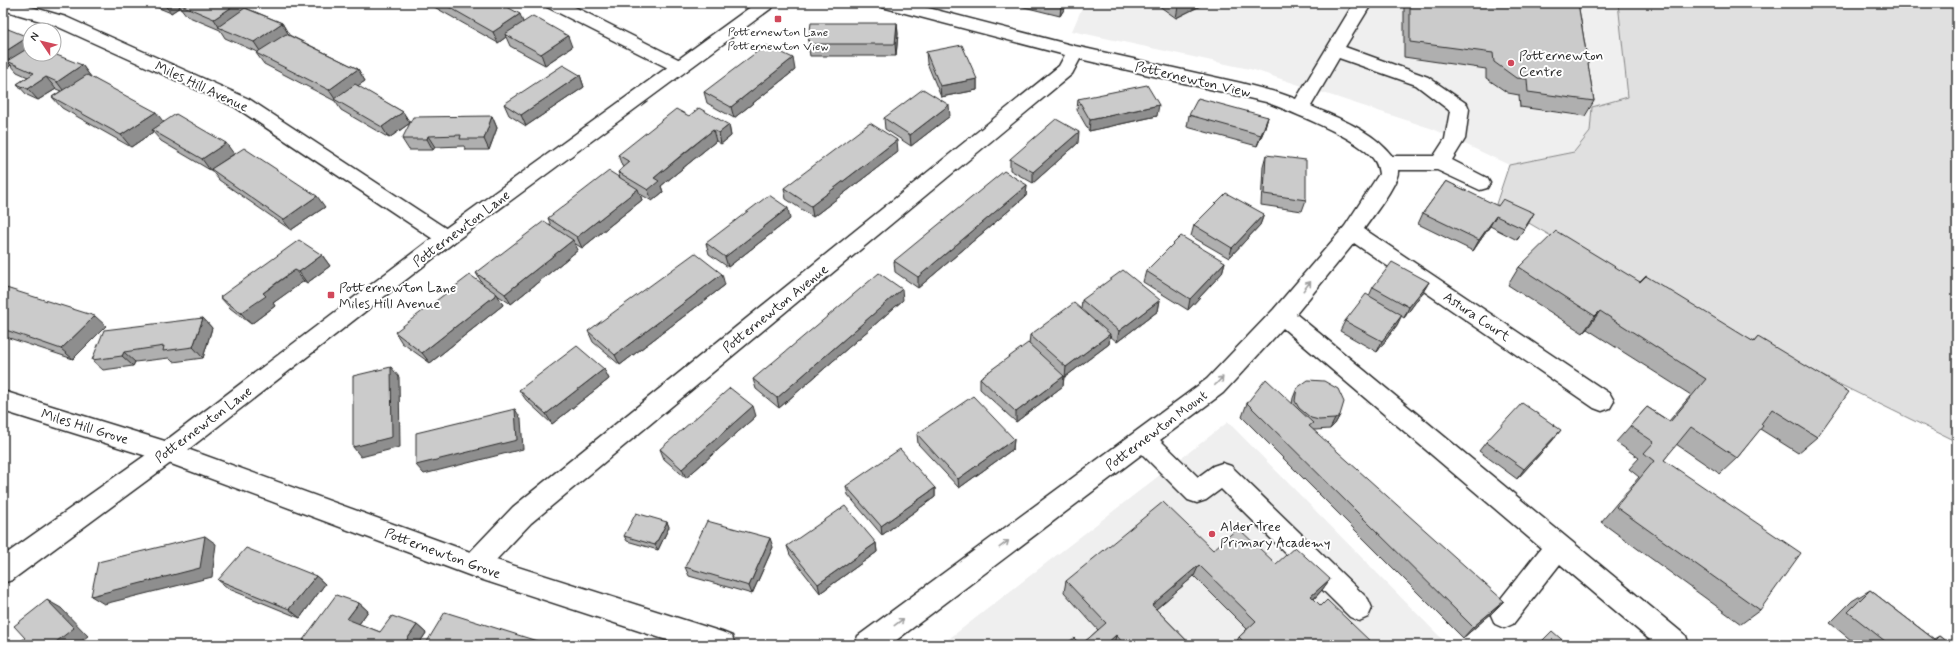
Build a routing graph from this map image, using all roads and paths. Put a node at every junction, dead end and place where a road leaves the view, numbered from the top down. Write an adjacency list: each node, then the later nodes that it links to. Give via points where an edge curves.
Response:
1 (554, 3): 8 (street)
2 (767, 3): 8 (street, Potternewton Lane)
3 (888, 3): 7 (street, Potternewton View)
4 (1363, 3): 6 (street)
5 (3, 4): 14 (street, Miles Hill Avenue, via 60,21 242,103)
6 (1335, 50): 9 (street); 11 (street, via 1422,81 1460,109 1455,139)
7 (1075, 52): 9 (street, Potternewton View, via 1241,89); 21 (street, Potternewton Avenue, via 1066,70 522,515)
8 (680, 67): 14 (street, Potternewton Lane)
9 (1300, 108): 10 (street, Potternewton View, via 1359,137 1377,150)
10 (1387, 163): 11 (street); 13 (street, Potternewton Mount, via 1389,174 1384,184)
11 (1440, 163): 12 (street)
12 (1480, 183)
13 (1352, 231): 15 (street, Potternewton Mount, one-way to 13); 17 (street, Astura Court)
14 (446, 238): 19 (street, Potternewton Lane)
15 (1282, 315): 18 (street, Potternewton Mount, one-way to 15, via 1215,386); 20 (street)
16 (3, 401): 19 (street, Miles Hill Grove)
17 (1602, 401)
18 (1144, 440): 23 (street, via 1196,492 1222,474); 26 (street, Potternewton Mount, one-way to 18)
19 (168, 452): 21 (street, Potternewton Grove); 22 (street, Potternewton Lane)
20 (1558, 546): 24 (street); 27 (street)
21 (474, 565): 25 (street, Potternewton Grove)
22 (3, 571)
23 (1359, 608)
24 (1504, 615)
25 (722, 645)
26 (868, 645)
27 (1676, 645)

